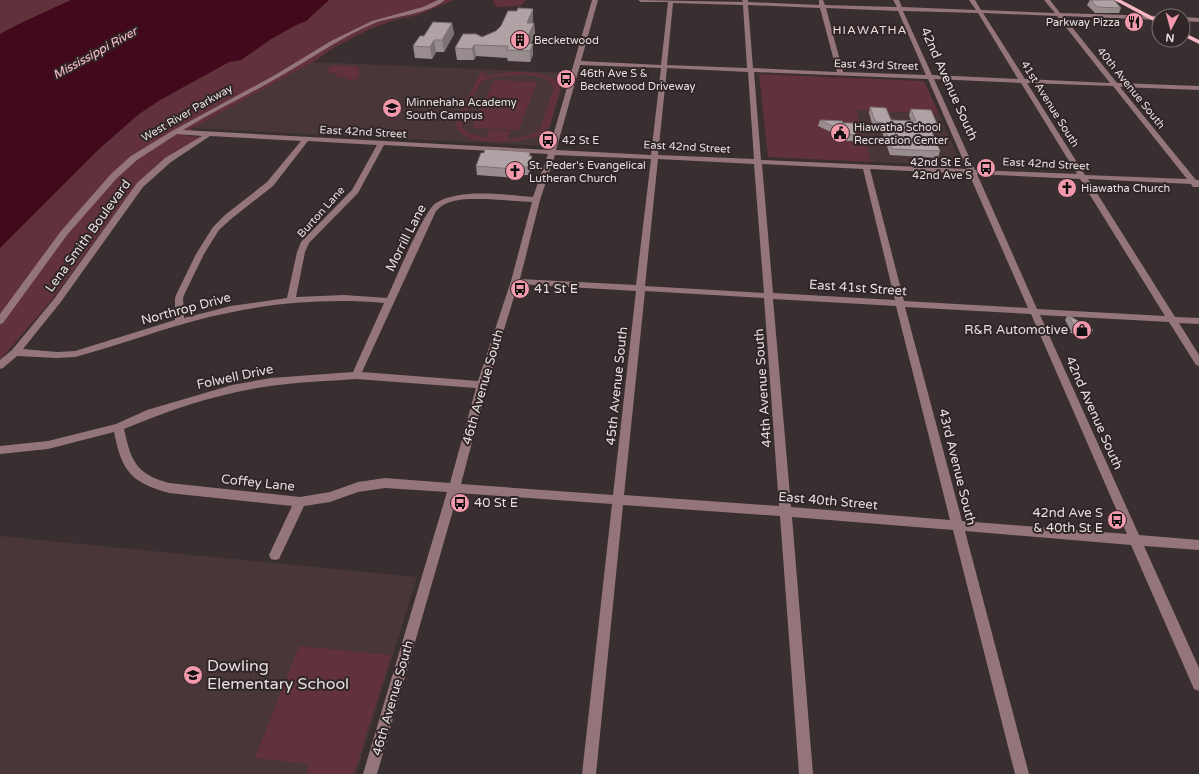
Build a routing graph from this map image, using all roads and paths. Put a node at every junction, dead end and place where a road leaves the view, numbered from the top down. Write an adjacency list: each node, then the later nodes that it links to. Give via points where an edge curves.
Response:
1 (442, 0): 23 (street, West River Parkway, via 425,8 374,22)
2 (595, 0): 15 (street, 46th Avenue South)
3 (641, 0): 8 (street)
4 (896, 0): 11 (street, 42nd Avenue South)
5 (972, 0): 12 (street, 41st Avenue South)
6 (1047, 0): 13 (street, 40th Avenue South)
7 (1116, 0): 14 (main road)
8 (671, 1): 9 (street); 16 (street, 45th Avenue South)
9 (745, 2): 10 (street); 17 (street, 44th Avenue South)
10 (821, 3): 11 (street); 18 (street)
11 (900, 9): 12 (street); 19 (street, 42nd Avenue South)
12 (979, 12): 13 (street); 20 (street, 41st Avenue South)
13 (1059, 15): 14 (street); 21 (street, 40th Avenue South)
14 (1151, 18)
15 (577, 63): 16 (street, East 43rd Street); 27 (street, 46th Avenue South)
16 (663, 67): 17 (street, East 43rd Street); 28 (street, 45th Avenue South)
17 (751, 70): 18 (street, East 43rd Street); 29 (street, 44th Avenue South)
18 (841, 74): 19 (street, East 43rd Street)
19 (931, 77): 20 (street, East 43rd Street); 31 (street, 42nd Avenue South)
20 (1022, 81): 21 (street, East 43rd Street); 32 (street, 41st Avenue South)
21 (1115, 85): 22 (street, East 43rd Street); 33 (street, 40th Avenue South)
22 (1199, 88)
23 (174, 132): 24 (street, East 42nd Street); 43 (street, West River Parkway, via 134,158 114,176 64,233)
24 (208, 134): 25 (street, East 42nd Street); 46 (street, Lena Smith Boulevard, via 168,160 140,185 57,301)
25 (306, 139): 26 (street, East 42nd Street); 45 (street, via 270,184 228,217 207,242 179,298)
26 (382, 143): 27 (street, East 42nd Street); 38 (street, Burton Lane, via 355,191 305,242)
27 (552, 153): 28 (street, East 42nd Street); 34 (street, 46th Avenue South)
28 (654, 156): 29 (street, East 42nd Street); 36 (street, 45th Avenue South)
29 (759, 162): 30 (street, East 42nd Street); 37 (street, 44th Avenue South)
30 (866, 167): 31 (street, East 42nd Street); 40 (street, 43rd Avenue South)
31 (973, 172): 32 (street, East 42nd Street); 41 (street, 42nd Avenue South)
32 (1082, 177): 33 (street, East 42nd Street); 42 (street, 41st Avenue South)
33 (1197, 184)
34 (536, 200): 35 (street, 46th Avenue South); 39 (street, Morrill Lane, via 468,196 438,205 429,216)
35 (515, 281): 36 (street, East 41st Street); 50 (street, 46th Avenue South)
36 (640, 288): 37 (street, East 41st Street); 54 (street, 45th Avenue South)
37 (768, 296): 40 (street, East 41st Street); 56 (street, 44th Avenue South)
38 (291, 301): 39 (street, Northrop Drive, via 360,298); 45 (street, Northrop Drive, via 210,314)
39 (389, 301): 49 (street, Morrill Lane)
40 (900, 304): 41 (street, East 41st Street); 57 (street, 43rd Avenue South)
41 (1034, 312): 42 (street, East 41st Street); 58 (street, 42nd Avenue South)
42 (1172, 320): 44 (street, East 41st Street); 47 (street, 41st Avenue South)
43 (0, 321)
44 (1199, 321)
45 (180, 322): 46 (street, Northrop Drive, via 75,354)
46 (15, 352): 48 (street, Lena Smith Boulevard)
47 (1199, 363)
48 (0, 366)
49 (356, 375): 50 (street, Folwell Drive); 51 (street, Folwell Drive, via 271,382 232,389)
50 (482, 385): 53 (street, 46th Avenue South)
51 (118, 427): 52 (street, Folwell Drive, via 48,445); 55 (street, Coffey Lane, via 125,458 140,477 152,484)
52 (0, 450)
53 (454, 487): 54 (street, East 40th Street); 55 (street, Coffey Lane, via 385,483); 62 (street, 46th Avenue South)
54 (619, 500): 56 (street, East 40th Street); 63 (street, 45th Avenue South)
55 (300, 502): 60 (street)
56 (785, 512): 57 (street, East 40th Street); 64 (street, 44th Avenue South)
57 (957, 526): 58 (street, East 40th Street); 65 (street, 43rd Avenue South)
58 (1134, 540): 59 (street, East 40th Street); 61 (street, 42nd Avenue South)
59 (1199, 545)
60 (275, 555)
61 (1199, 684)
62 (370, 774)
63 (589, 774)
64 (806, 774)
65 (1022, 774)

